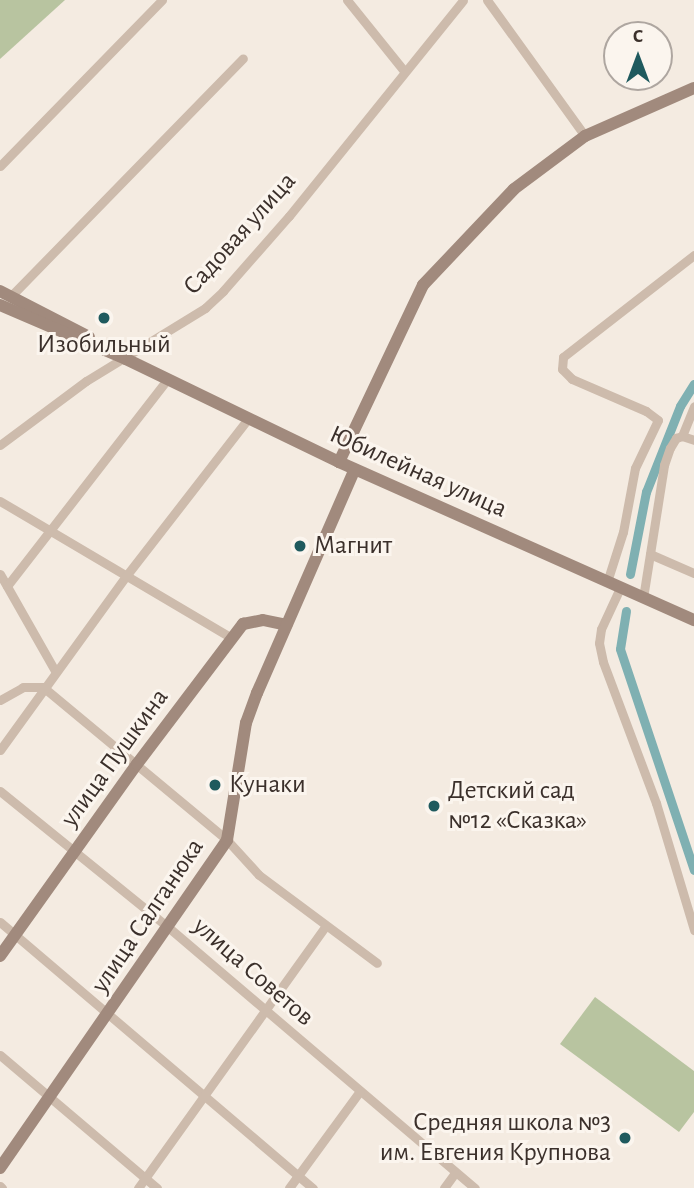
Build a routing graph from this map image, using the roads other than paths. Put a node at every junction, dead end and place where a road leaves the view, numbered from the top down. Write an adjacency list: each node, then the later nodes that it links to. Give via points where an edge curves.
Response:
1 (162, 0): 9 (street)
2 (346, 0): 6 (street)
3 (463, 0): 6 (street, Садовая улица)
4 (487, 0): 8 (street)
5 (243, 58): 11 (street)
6 (404, 71): 13 (street, Садовая улица, via 223,291 205,309)
7 (694, 88): 8 (main road)
8 (585, 136): 20 (main road, via 514,189 423,285)
9 (0, 166)
10 (694, 255): 28 (street, via 563,357 562,369 572,379 658,420 635,468)
11 (5, 293): 13 (main road, Юбилейная улица)
12 (0, 305): 13 (main road, Юбилейная улица)
13 (125, 359): 14 (main road, Юбилейная улица); 19 (street, Садовая улица, via 86,381)
14 (167, 380): 16 (main road, Юбилейная улица); 23 (street)
15 (694, 406): 17 (street)
16 (248, 419): 20 (main road, Юбилейная улица); 27 (street)
17 (682, 436): 18 (street); 24 (street, via 676,438 664,465)
18 (694, 440)
19 (0, 445)
20 (339, 462): 21 (main road, Юбилейная улица)
21 (355, 469): 28 (main road, Юбилейная улица); 33 (main road, улица Салганюка)
22 (0, 501): 23 (street)
23 (51, 532): 27 (street); 29 (street)
24 (650, 554): 25 (street); 31 (street)
25 (694, 573)
26 (0, 575): 29 (street)
27 (126, 576): 34 (street); 35 (street)
28 (607, 582): 30 (main road, Юбилейная улица)
29 (7, 586): 35 (street)
30 (620, 588): 31 (main road, Юбилейная улица); 46 (street, via 601,629 603,662 656,803)
31 (643, 598): 32 (main road, Юбилейная улица)
32 (694, 620)
33 (286, 625): 34 (main road, улица Пушкина, via 252,620); 41 (main road, улица Салганюка, via 246,723)
34 (232, 638): 39 (main road, улица Пушкина)
35 (55, 671): 36 (street)
36 (43, 687): 37 (street, via 23,687); 38 (street); 39 (street)
37 (0, 700)
38 (0, 750)
39 (137, 764): 41 (street); 42 (main road, улица Пушкина)
40 (0, 790): 42 (street, улица Советов)
41 (227, 840): 44 (main road, улица Салганюка); 45 (street, via 259,875)
42 (76, 851): 44 (street, улица Советов); 47 (main road, улица Пушкина)
43 (0, 922): 47 (street)
44 (168, 927): 50 (street, улица Советов); 51 (main road, улица Салганюка)
45 (325, 927): 49 (street); 50 (street)
46 (694, 930)
47 (16, 935): 48 (main road, улица Пушкина); 51 (street)
48 (0, 956)
49 (377, 963)
50 (266, 1010): 53 (street, улица Советов); 54 (street)
51 (110, 1012): 54 (street); 55 (main road, улица Салганюка)
52 (0, 1055): 55 (street)
53 (360, 1091): 57 (street, улица Советов); 58 (street)
54 (203, 1096): 58 (street); 59 (street)
55 (51, 1097): 56 (main road, улица Салганюка); 59 (street)
56 (0, 1168)
57 (455, 1173): 64 (street); 65 (street, улица Советов)
58 (298, 1176): 62 (street); 63 (street)
59 (145, 1177): 60 (street); 61 (street)
60 (138, 1188)
61 (157, 1188)
62 (289, 1188)
63 (313, 1188)
64 (444, 1188)
65 (475, 1188)

